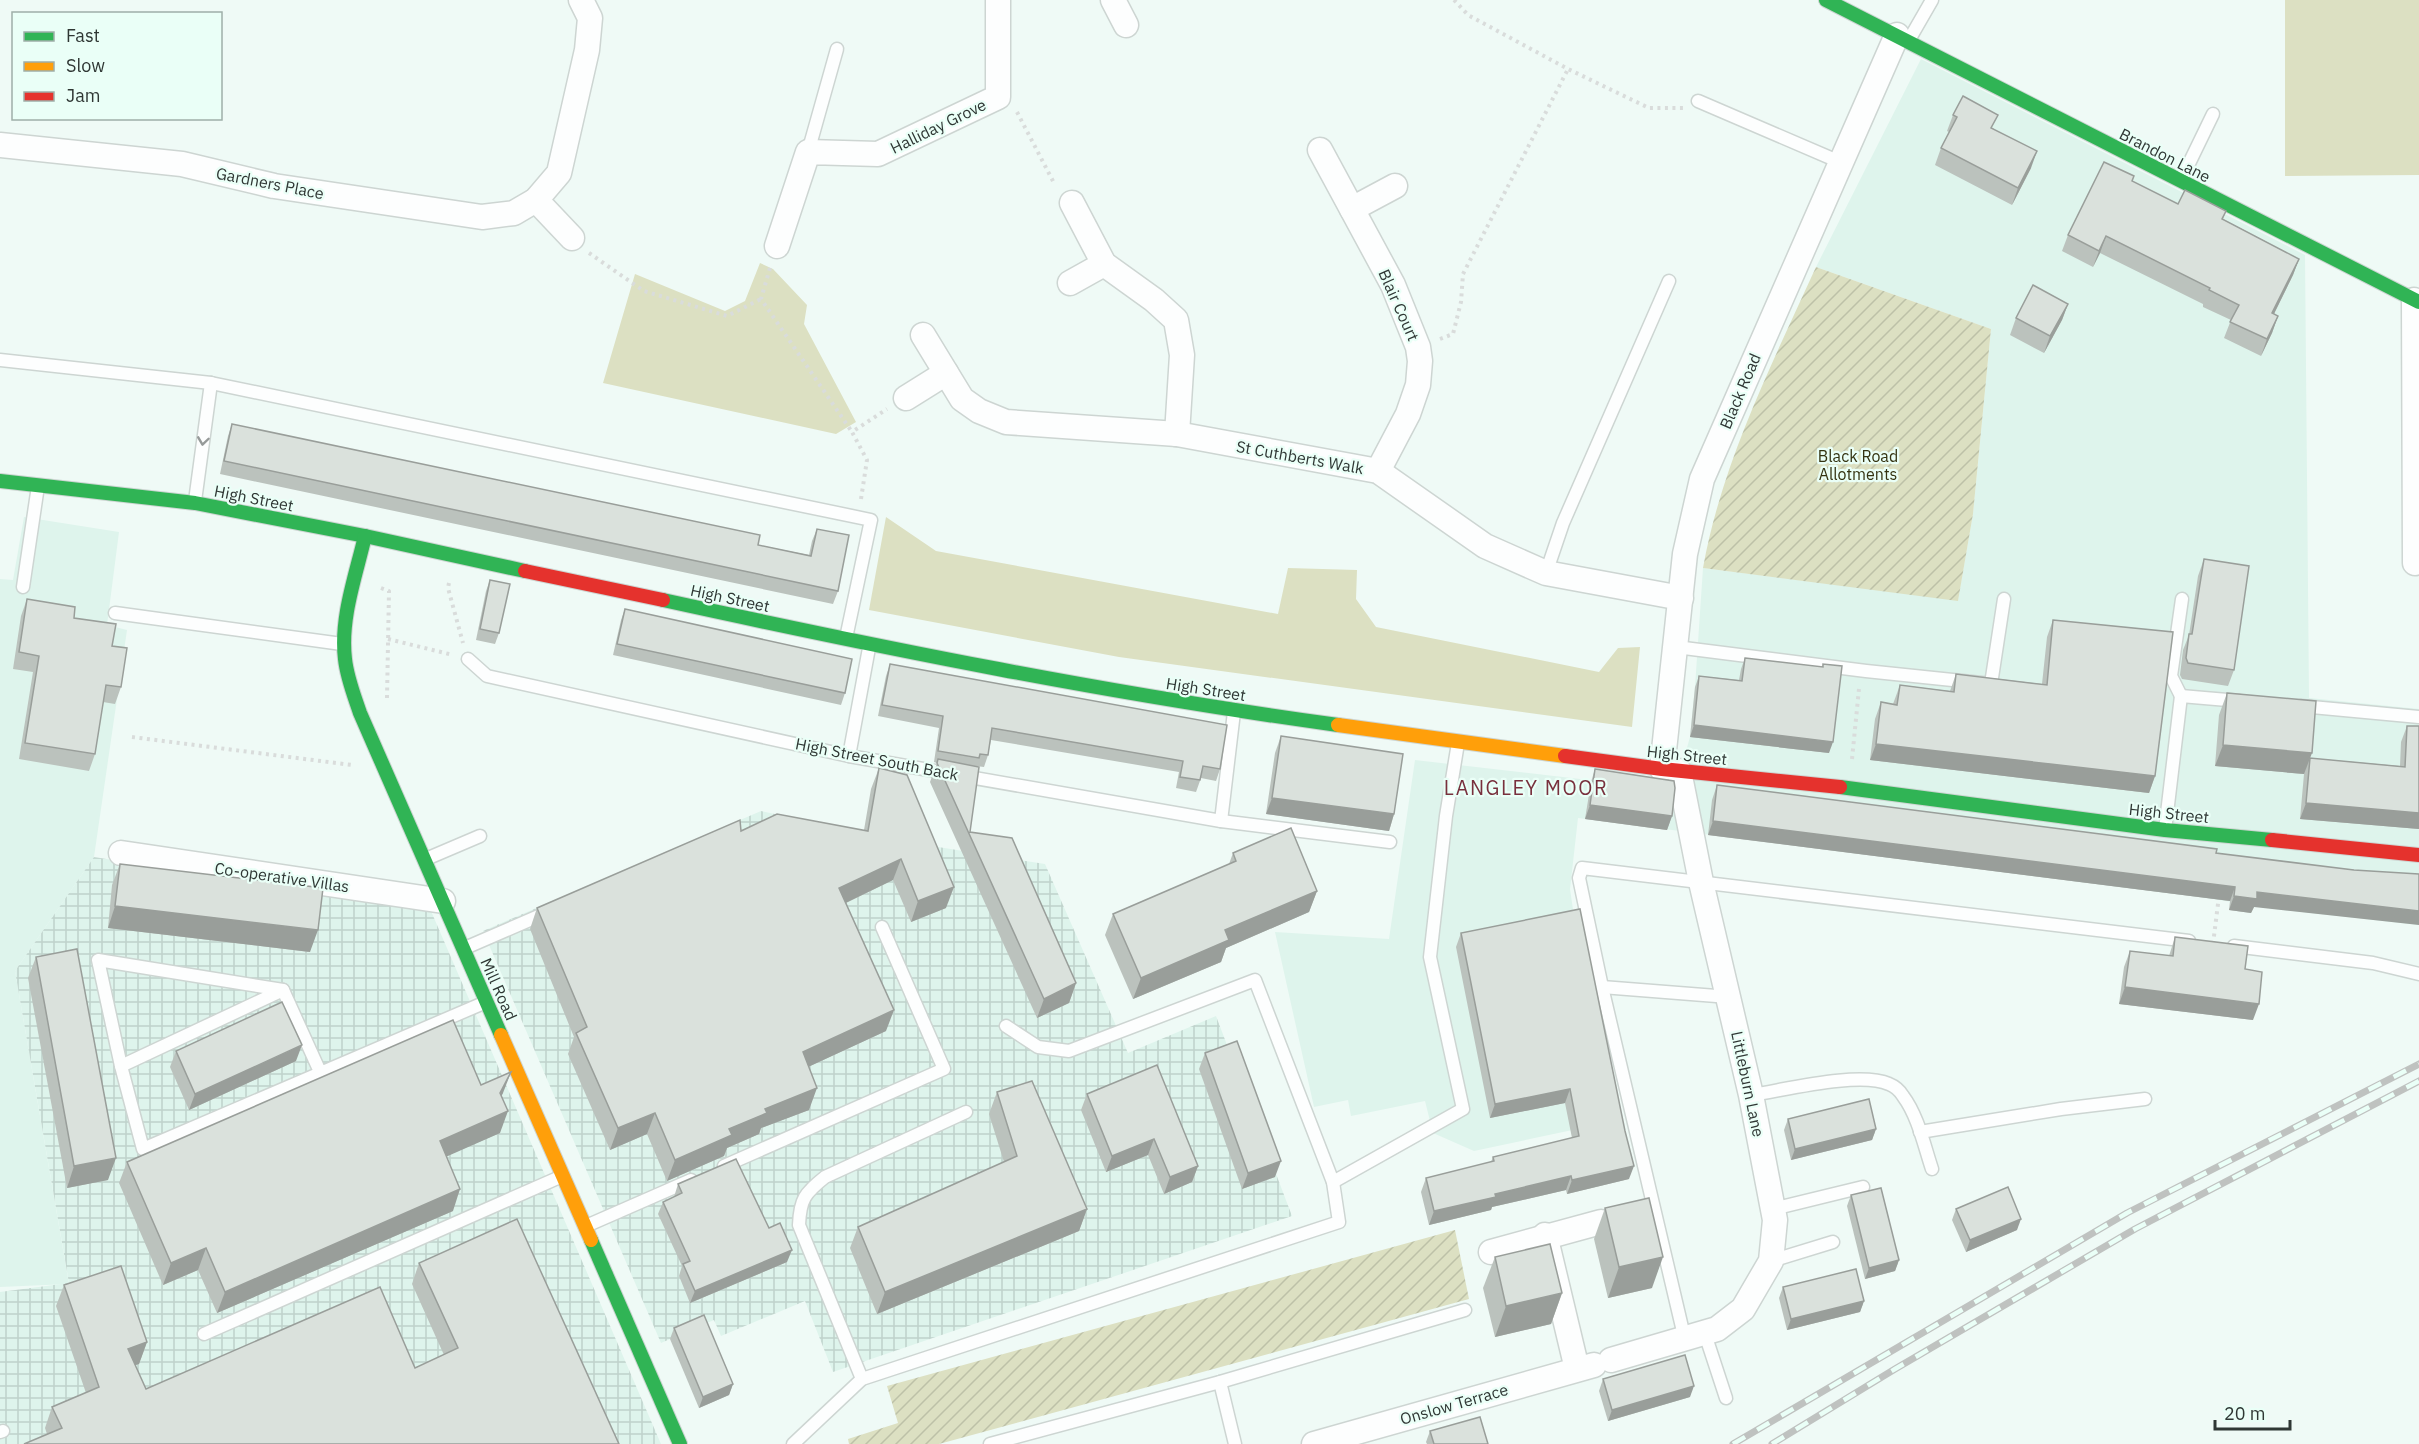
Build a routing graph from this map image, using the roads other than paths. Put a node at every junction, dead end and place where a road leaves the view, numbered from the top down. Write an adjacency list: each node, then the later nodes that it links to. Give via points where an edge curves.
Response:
1 (581, 0): 17 (street, Gardners Place, via 590,18 587,50 559,173)
2 (998, 0): 13 (street, Halliday Grove, via 998,97 878,154)
3 (1113, 0): 6 (street)
4 (1826, 0): 7 (main road, Brandon Lane)
5 (1932, 0): 7 (lane)
6 (1126, 25)
7 (1903, 38): 14 (street, Black Road); 15 (main road, Brandon Lane)
8 (837, 49): 13 (lane)
9 (1698, 101): 14 (lane)
10 (2213, 114): 15 (lane)
11 (0, 145): 17 (street, Gardners Place, via 182,164 274,186 482,217 514,213)
12 (1320, 150): 19 (street, Blair Court)
13 (808, 152): 21 (street)
14 (1840, 162): 40 (street, Black Road, via 1702,479 1684,554)
15 (2180, 182): 25 (main road, Brandon Lane)
16 (1395, 186): 19 (street)
17 (536, 200): 20 (street)
18 (1071, 203): 22 (street)
19 (1352, 208): 32 (street, Blair Court, via 1393,285 1420,361 1418,385 1408,414)
20 (572, 238)
21 (777, 246)
22 (1104, 264): 24 (street); 31 (street, via 1176,320 1182,355)
23 (1668, 281): 38 (lane, via 1563,523)
24 (1070, 283)
25 (2416, 301): 37 (street)
26 (922, 335): 28 (street, St Cuthberts Walk)
27 (0, 360): 29 (lane)
28 (946, 373): 30 (street); 31 (street, St Cuthberts Walk, via 962,399 1006,422)
29 (211, 383): 35 (lane, one-way to 35); 44 (lane, via 870,520)
30 (906, 398)
31 (1177, 434): 32 (street, St Cuthberts Walk)
32 (1378, 471): 38 (street, St Cuthberts Walk, via 1485,546)
33 (0, 480): 34 (main road, High Street)
34 (38, 485): 35 (main road, High Street); 39 (lane)
35 (195, 503): 36 (main road, High Street)
36 (365, 536): 44 (main road, High Street); 45 (main road, Mill Road)
37 (2415, 563)
38 (1546, 573): 40 (street, St Cuthberts Walk)
39 (23, 587)
40 (1681, 598): 47 (street, Black Road)
41 (2004, 599): 47 (lane, via 1991,684)
42 (2182, 599): 49 (lane, via 2171,676)
43 (115, 613): 45 (lane)
44 (845, 639): 46 (main road, High Street)
45 (345, 644): 63 (main road, Mill Road, via 346,672 360,712)
46 (869, 645): 52 (main road, High Street); 55 (lane)
47 (1676, 647): 56 (street, Black Road)
48 (468, 659): 55 (lane, High Street South Back, via 488,676)
49 (2181, 696): 50 (lane); 58 (lane)
50 (2247, 702)
51 (2293, 706): 53 (lane)
52 (1234, 711): 54 (main road, High Street); 57 (lane)
53 (2419, 717)
54 (1459, 741): 56 (main road, High Street); 83 (lane, via 1430,957 1463,1109)
55 (849, 756): 57 (lane, High Street South Back)
56 (1670, 770): 58 (main road, High Street, via 1850,788); 64 (street, Littleburn Lane)
57 (1221, 821): 60 (lane, High Street South Back)
58 (2165, 830): 62 (main road, High Street)
59 (480, 836): 63 (lane)
60 (1390, 842)
61 (121, 854): 65 (street, Co-operative Villas)
62 (2419, 855)
63 (424, 859): 65 (main road, Mill Road)
64 (1701, 882): 69 (lane, via 2373,963); 70 (lane, via 1582,868 1579,878); 72 (street, Littleburn Lane)
65 (443, 901): 68 (main road, Mill Road)
66 (560, 907): 68 (lane)
67 (882, 927): 87 (lane, via 944,1069)
68 (464, 949): 73 (main road, Mill Road)
69 (2419, 974)
70 (1602, 987): 72 (lane); 94 (lane)
71 (283, 990): 75 (lane); 75 (lane, via 98,960); 76 (lane)
72 (1729, 997): 77 (street, Littleburn Lane)
73 (487, 1001): 76 (lane); 82 (main road, Mill Road)
74 (1006, 1026): 83 (lane, via 1038,1047 1069,1051 1255,980)
75 (121, 1065): 76 (lane, via 143,1149)
76 (321, 1074)
77 (1751, 1095): 80 (lane, via 1819,1084 1880,1081 1891,1084 1903,1096); 85 (street, Littleburn Lane)
78 (2145, 1099): 80 (lane)
79 (966, 1112): 96 (lane, via 825,1177 806,1192 800,1208 800,1225)
80 (1920, 1132): 81 (lane)
81 (1932, 1168)
82 (563, 1176): 87 (main road, Mill Road); 93 (lane)
83 (1333, 1182): 96 (lane, via 1339,1222)
84 (1863, 1187): 85 (lane)
85 (1773, 1209): 91 (street, Littleburn Lane)
86 (1600, 1222): 88 (street)
87 (585, 1227): 100 (main road, Mill Road)
88 (1545, 1235): 90 (street); 95 (street)
89 (1833, 1242): 91 (lane)
90 (1491, 1252)
91 (1771, 1261): 94 (street, Littleburn Lane, via 1743,1309 1717,1329)
92 (1465, 1310): 97 (lane)
93 (204, 1334)
94 (1686, 1340): 95 (street, Onslow Terrace); 98 (lane)
95 (1594, 1365): 99 (street, Onslow Terrace)
96 (862, 1379): 101 (lane)
97 (1220, 1382): 102 (lane); 103 (lane)
98 (1726, 1398)
99 (1320, 1443)
100 (680, 1444)
101 (793, 1444)
102 (990, 1444)
103 (1235, 1444)

